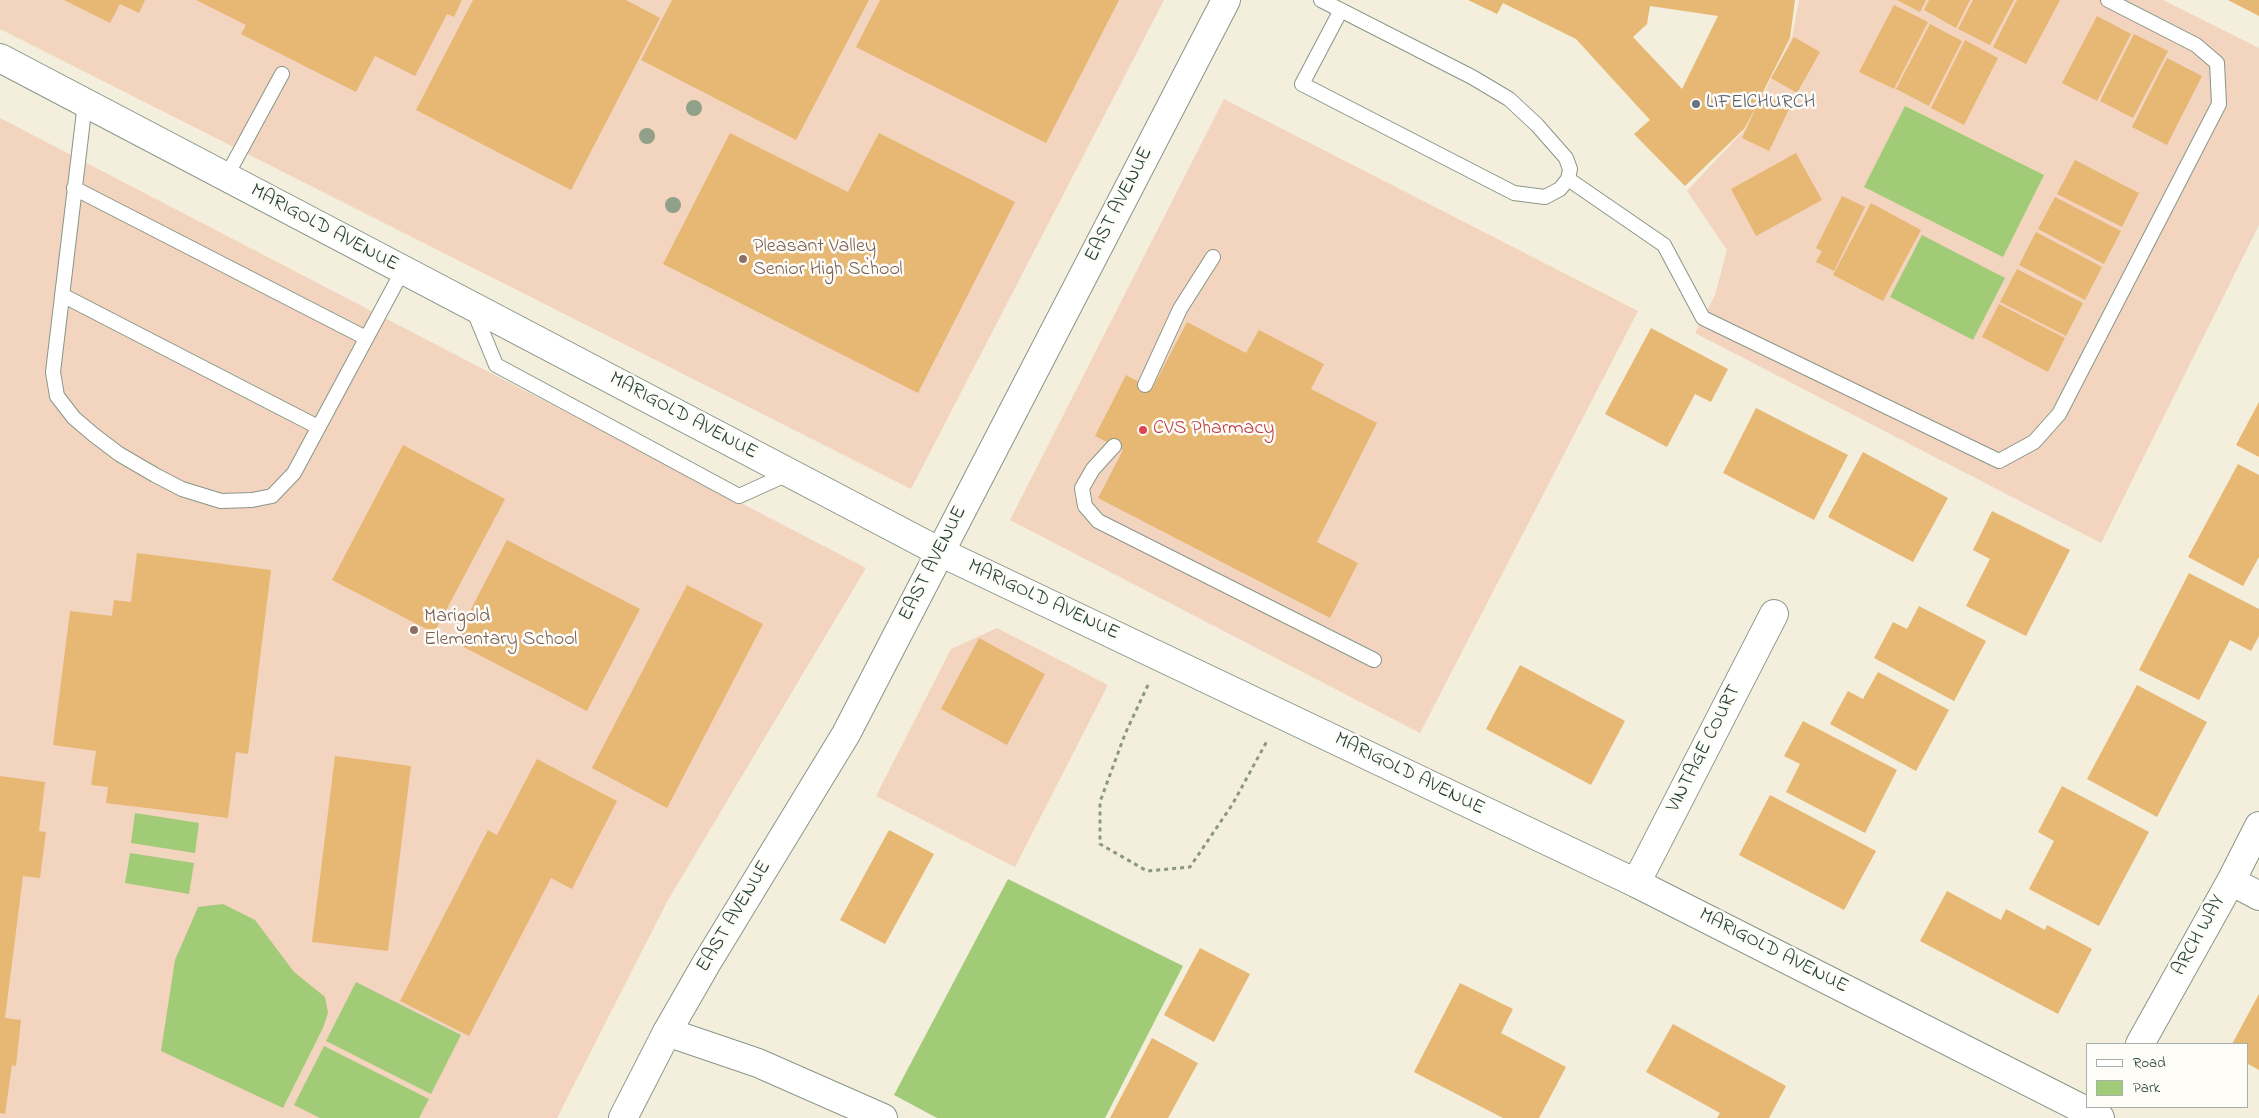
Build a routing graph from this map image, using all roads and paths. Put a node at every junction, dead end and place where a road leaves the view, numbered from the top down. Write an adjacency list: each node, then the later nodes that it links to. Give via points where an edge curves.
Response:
1 (1226, 0): 20 (street, EAST AVENUE)
2 (1321, 0): 4 (lane)
3 (2108, 0): 9 (lane, via 2196,45 2217,63 2219,104 2059,414 2034,442 1999,461 1703,318 1664,245)
4 (1341, 10): 9 (lane, via 1508,99 1538,125 1566,158 1570,169); 9 (lane, via 1302,84 1514,193 1545,196 1560,190)
5 (0, 58): 7 (street, MARIGOLD AVENUE)
6 (282, 74): 8 (lane)
7 (84, 103): 8 (street, MARIGOLD AVENUE); 10 (lane)
8 (226, 177): 12 (street, MARIGOLD AVENUE)
9 (1568, 179)
10 (74, 188): 13 (lane); 15 (lane)
11 (1213, 257): 16 (lane, via 1180,309)
12 (403, 270): 14 (street, MARIGOLD AVENUE); 15 (lane)
13 (62, 295): 17 (lane); 17 (lane, via 53,372 57,396 74,418 94,435 119,454 168,482 222,501 272,496 294,473)
14 (471, 306): 19 (street, MARIGOLD AVENUE); 19 (lane, via 496,365 739,496)
15 (366, 338): 17 (lane)
16 (1145, 385)
17 (318, 427)
18 (1114, 446): 23 (lane, via 1093,469 1082,488 1085,506 1098,521)
19 (790, 473): 20 (street, MARIGOLD AVENUE)
20 (940, 552): 22 (street, MARIGOLD AVENUE); 29 (street, EAST AVENUE, via 846,734)
21 (1774, 614): 27 (street, VINTAGE COURT)
22 (1162, 658): 24 (street, MARIGOLD AVENUE); 24 (path, via 1125,734 1100,802 1100,844 1146,871 1190,867 1232,805)
23 (1374, 660)
24 (1282, 714): 27 (street, MARIGOLD AVENUE)
25 (2259, 826): 26 (street, ARCH WAY)
26 (2231, 881): 28 (street); 30 (street, ARCH WAY)
27 (1636, 883): 33 (street, MARIGOLD AVENUE)
28 (2259, 896)
29 (667, 1032): 31 (street, EAST AVENUE); 32 (street, via 758,1063)
30 (2141, 1043)
31 (623, 1118)
32 (883, 1118)
33 (2100, 1118)

